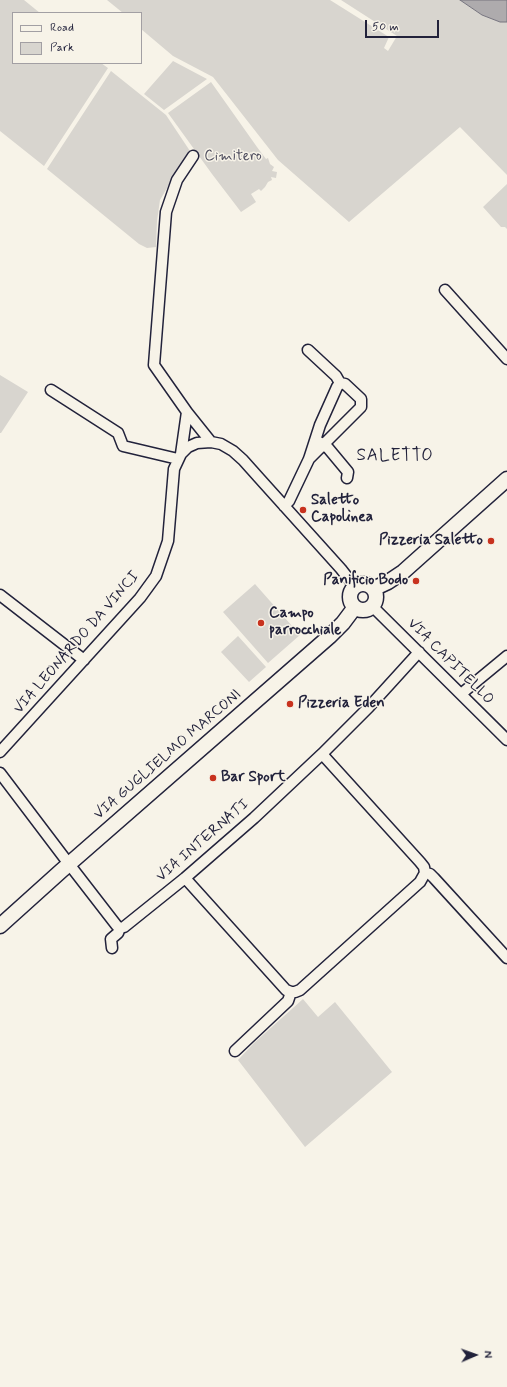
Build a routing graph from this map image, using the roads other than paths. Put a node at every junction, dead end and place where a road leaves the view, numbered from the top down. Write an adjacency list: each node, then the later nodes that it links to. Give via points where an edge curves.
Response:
1 (193, 156): 7 (street, via 177,180 166,212 154,364)
2 (445, 290): 4 (street)
3 (308, 350): 5 (street, via 336,376)
4 (507, 359)
5 (340, 383): 9 (street, via 320,425); 9 (street, via 345,384 361,399 361,407)
6 (51, 390): 10 (street, via 118,433 123,446)
7 (187, 412): 8 (street); 10 (street, VIA LEONARDO DA VINCI)
8 (211, 442): 10 (street, via 188,447); 13 (street, via 233,451)
9 (320, 442): 11 (street, via 348,472); 13 (street)
10 (179, 457): 21 (street, VIA LEONARDO DA VINCI, via 173,476 168,541 156,576 140,598)
11 (347, 478)
12 (507, 479): 15 (main road, via 403,572)
13 (284, 506): 14 (street)
14 (355, 587): 15 (main road, via 363,584); 17 (main road, via 350,597)
15 (373, 589): 18 (main road, via 376,600)
16 (0, 595): 21 (street)
17 (354, 606): 18 (main road, via 366,610); 27 (main road, VIA GUGLIELMO MARCONI, via 343,623 330,636)
18 (372, 606): 19 (street, VIA CAPITELLO)
19 (419, 652): 22 (street, VIA CAPITELLO); 25 (street, VIA INTERNATI)
20 (507, 656): 22 (street)
21 (84, 660): 24 (street, VIA LEONARDO DA VINCI)
22 (461, 694): 23 (street, VIA CAPITELLO)
23 (507, 740)
24 (0, 752)
25 (322, 754): 28 (street, via 420,862); 29 (street, VIA INTERNATI)
26 (0, 773): 27 (street)
27 (69, 864): 30 (main road, VIA GUGLIELMO MARCONI); 31 (street)
28 (425, 874): 33 (street, via 430,874 434,878); 34 (street, via 420,882 300,990)
29 (185, 878): 31 (street, VIA INTERNATI); 34 (street, via 286,990)
30 (0, 926)
31 (120, 928): 32 (street, VIA INTERNATI, via 111,939)
32 (112, 948)
33 (507, 958)
34 (291, 992): 35 (street, via 288,1001)
35 (235, 1051)

